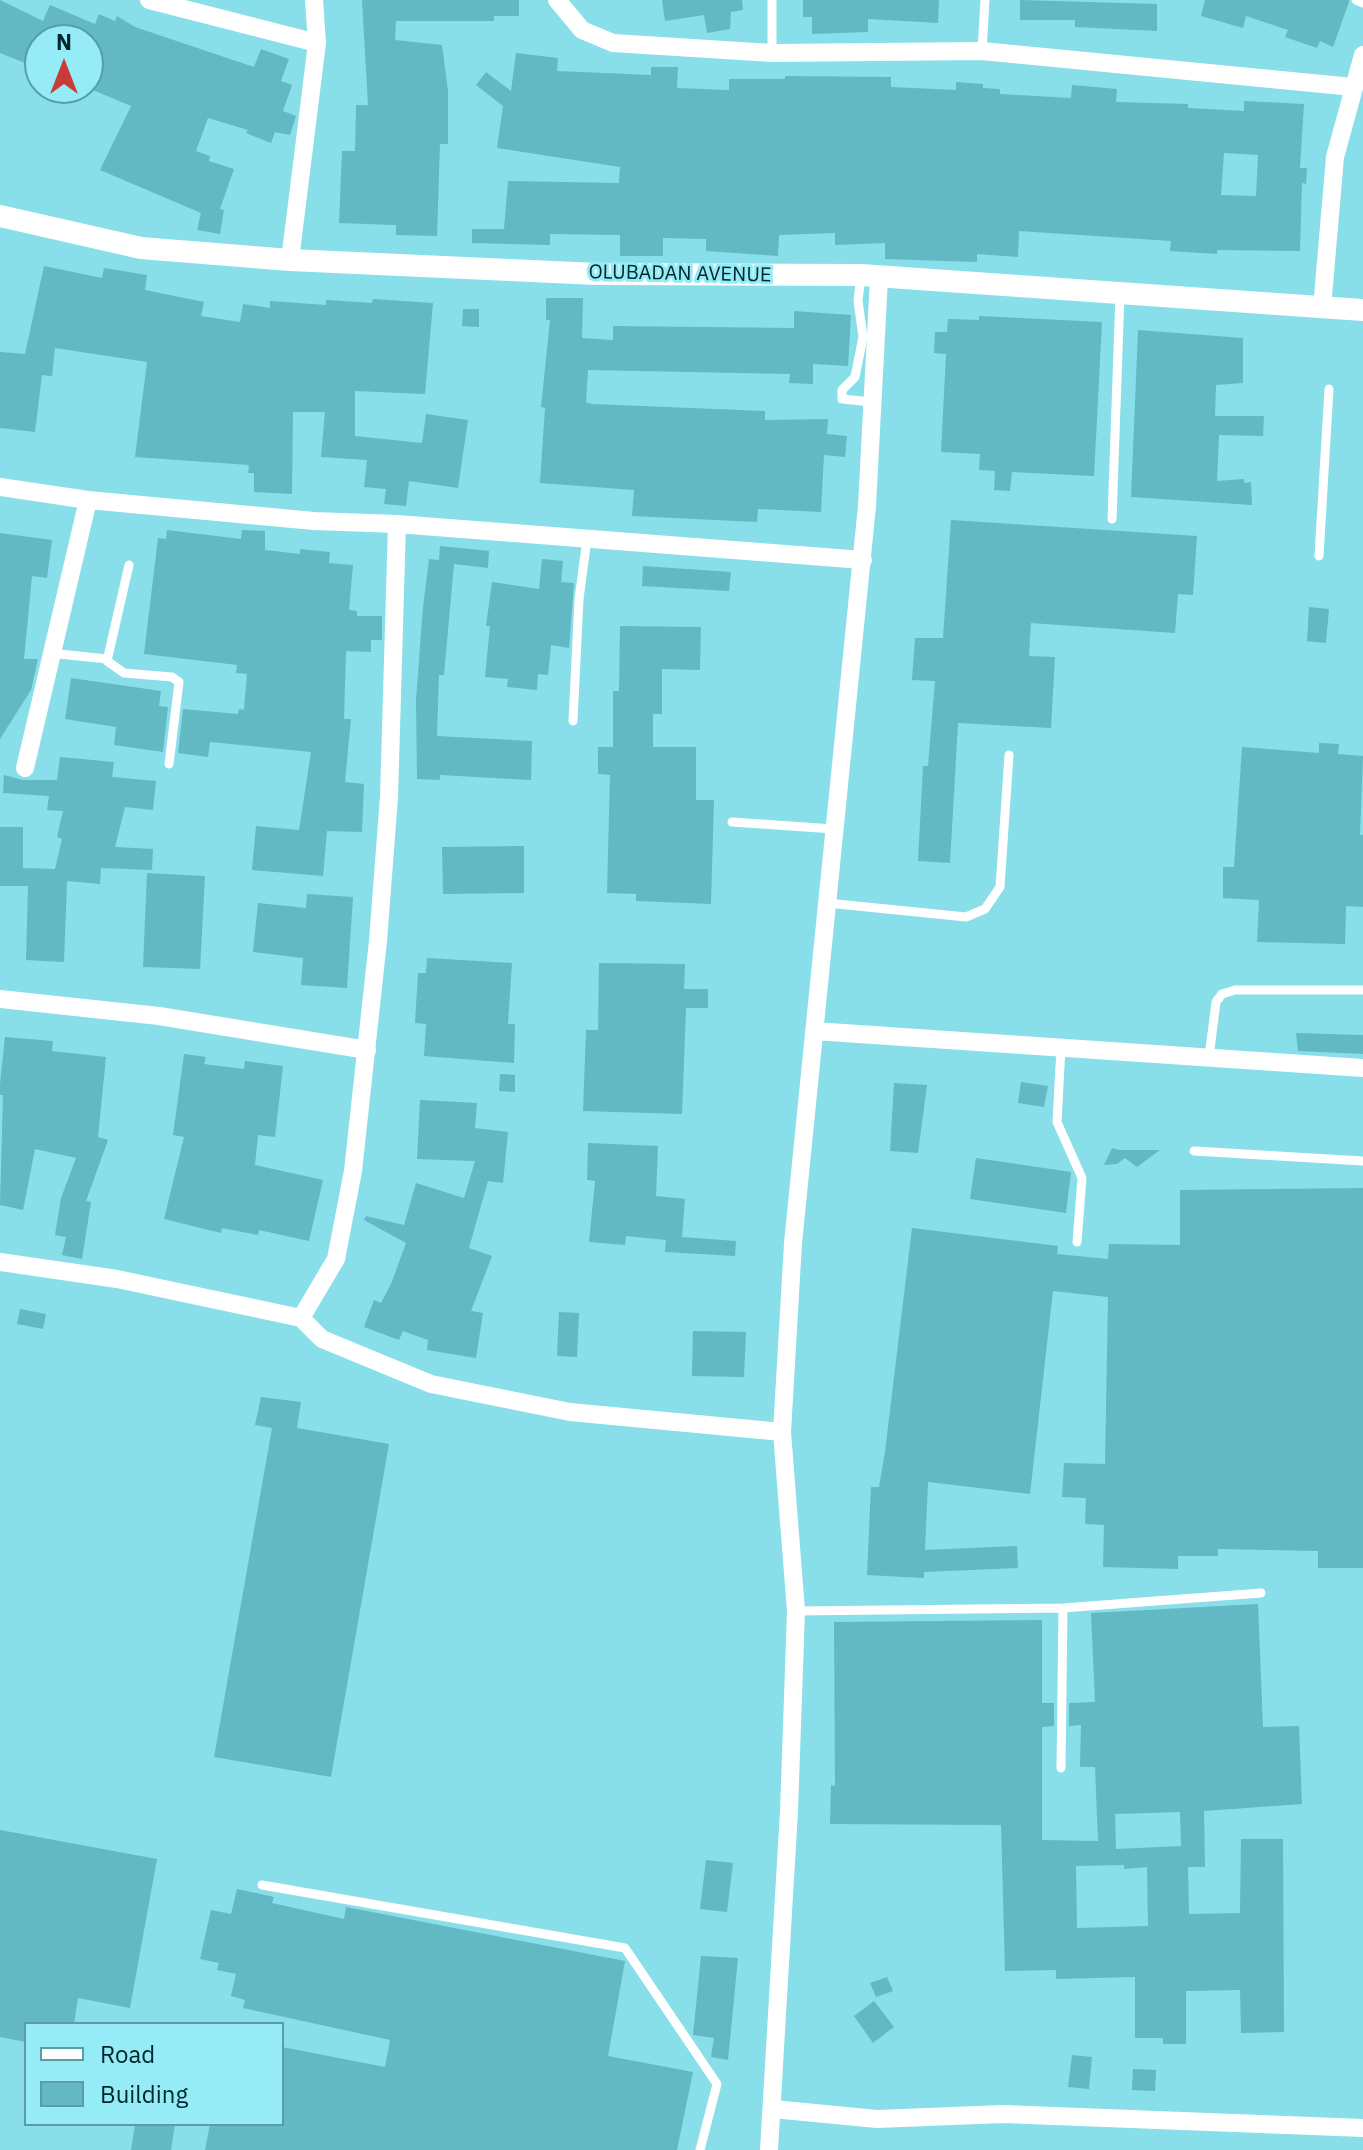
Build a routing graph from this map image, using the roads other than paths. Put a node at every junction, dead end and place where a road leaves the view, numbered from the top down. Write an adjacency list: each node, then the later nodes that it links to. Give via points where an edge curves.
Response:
1 (149, 0): 8 (street)
2 (314, 0): 8 (street)
3 (557, 0): 10 (street, via 582,30 613,43)
4 (772, 0): 10 (lane)
5 (985, 0): 9 (lane)
6 (1356, 0): 7 (lane)
7 (1363, 3)
8 (317, 43): 14 (street)
9 (982, 51): 10 (street); 12 (street)
10 (772, 53)
11 (1363, 55): 12 (street)
12 (1353, 87): 17 (street, via 1335,157)
13 (0, 216): 14 (street, OLUBADAN AVENUE, via 141,248)
14 (290, 260): 15 (street, OLUBADAN AVENUE, via 597,274)
15 (870, 277): 16 (street, OLUBADAN AVENUE); 19 (street)
16 (1120, 294): 17 (street, OLUBADAN AVENUE); 24 (lane)
17 (1322, 308): 18 (street, OLUBADAN AVENUE)
18 (1363, 310)
19 (869, 340): 21 (street); 21 (lane, via 842,399)
20 (1329, 389): 27 (lane)
21 (873, 402): 28 (street)
22 (0, 487): 23 (street)
23 (88, 500): 25 (street); 30 (street)
24 (1112, 519)
25 (397, 524): 26 (street); 43 (street, via 389,797)
26 (587, 539): 28 (street); 32 (lane)
27 (1319, 556)
28 (863, 560): 37 (street)
29 (129, 565): 31 (lane)
30 (50, 653): 31 (lane); 35 (street)
31 (107, 659): 34 (lane, via 110,667 124,673 179,682)
32 (573, 721)
33 (1009, 755): 38 (lane, via 1000,887 985,909 966,917)
34 (169, 764)
35 (25, 768)
36 (732, 822): 37 (lane)
37 (834, 829): 38 (street)
38 (827, 903): 41 (street)
39 (1363, 990): 44 (lane, via 1222,994 1216,1002)
40 (0, 999): 43 (street, via 159,1016)
41 (814, 1031): 42 (street); 51 (street, via 793,1243)
42 (1061, 1048): 44 (street); 48 (lane, via 1057,1122 1082,1178)
43 (367, 1050): 50 (street, via 336,1259)
44 (1209, 1057): 45 (street)
45 (1363, 1068)
46 (1194, 1151): 47 (lane)
47 (1363, 1161)
48 (1077, 1242)
49 (0, 1262): 50 (street, via 117,1279)
50 (301, 1318): 51 (street, via 322,1339 431,1384 570,1412)
51 (782, 1432): 54 (street)
52 (1261, 1593): 53 (lane)
53 (1063, 1608): 54 (lane); 55 (lane)
54 (796, 1611): 57 (street)
55 (1061, 1768)
56 (262, 1885): 59 (lane, via 625,1948 717,2084)
57 (773, 2109): 58 (street, via 877,2119 1003,2114); 60 (street)
58 (1363, 2128)
59 (700, 2150)
60 (769, 2150)

